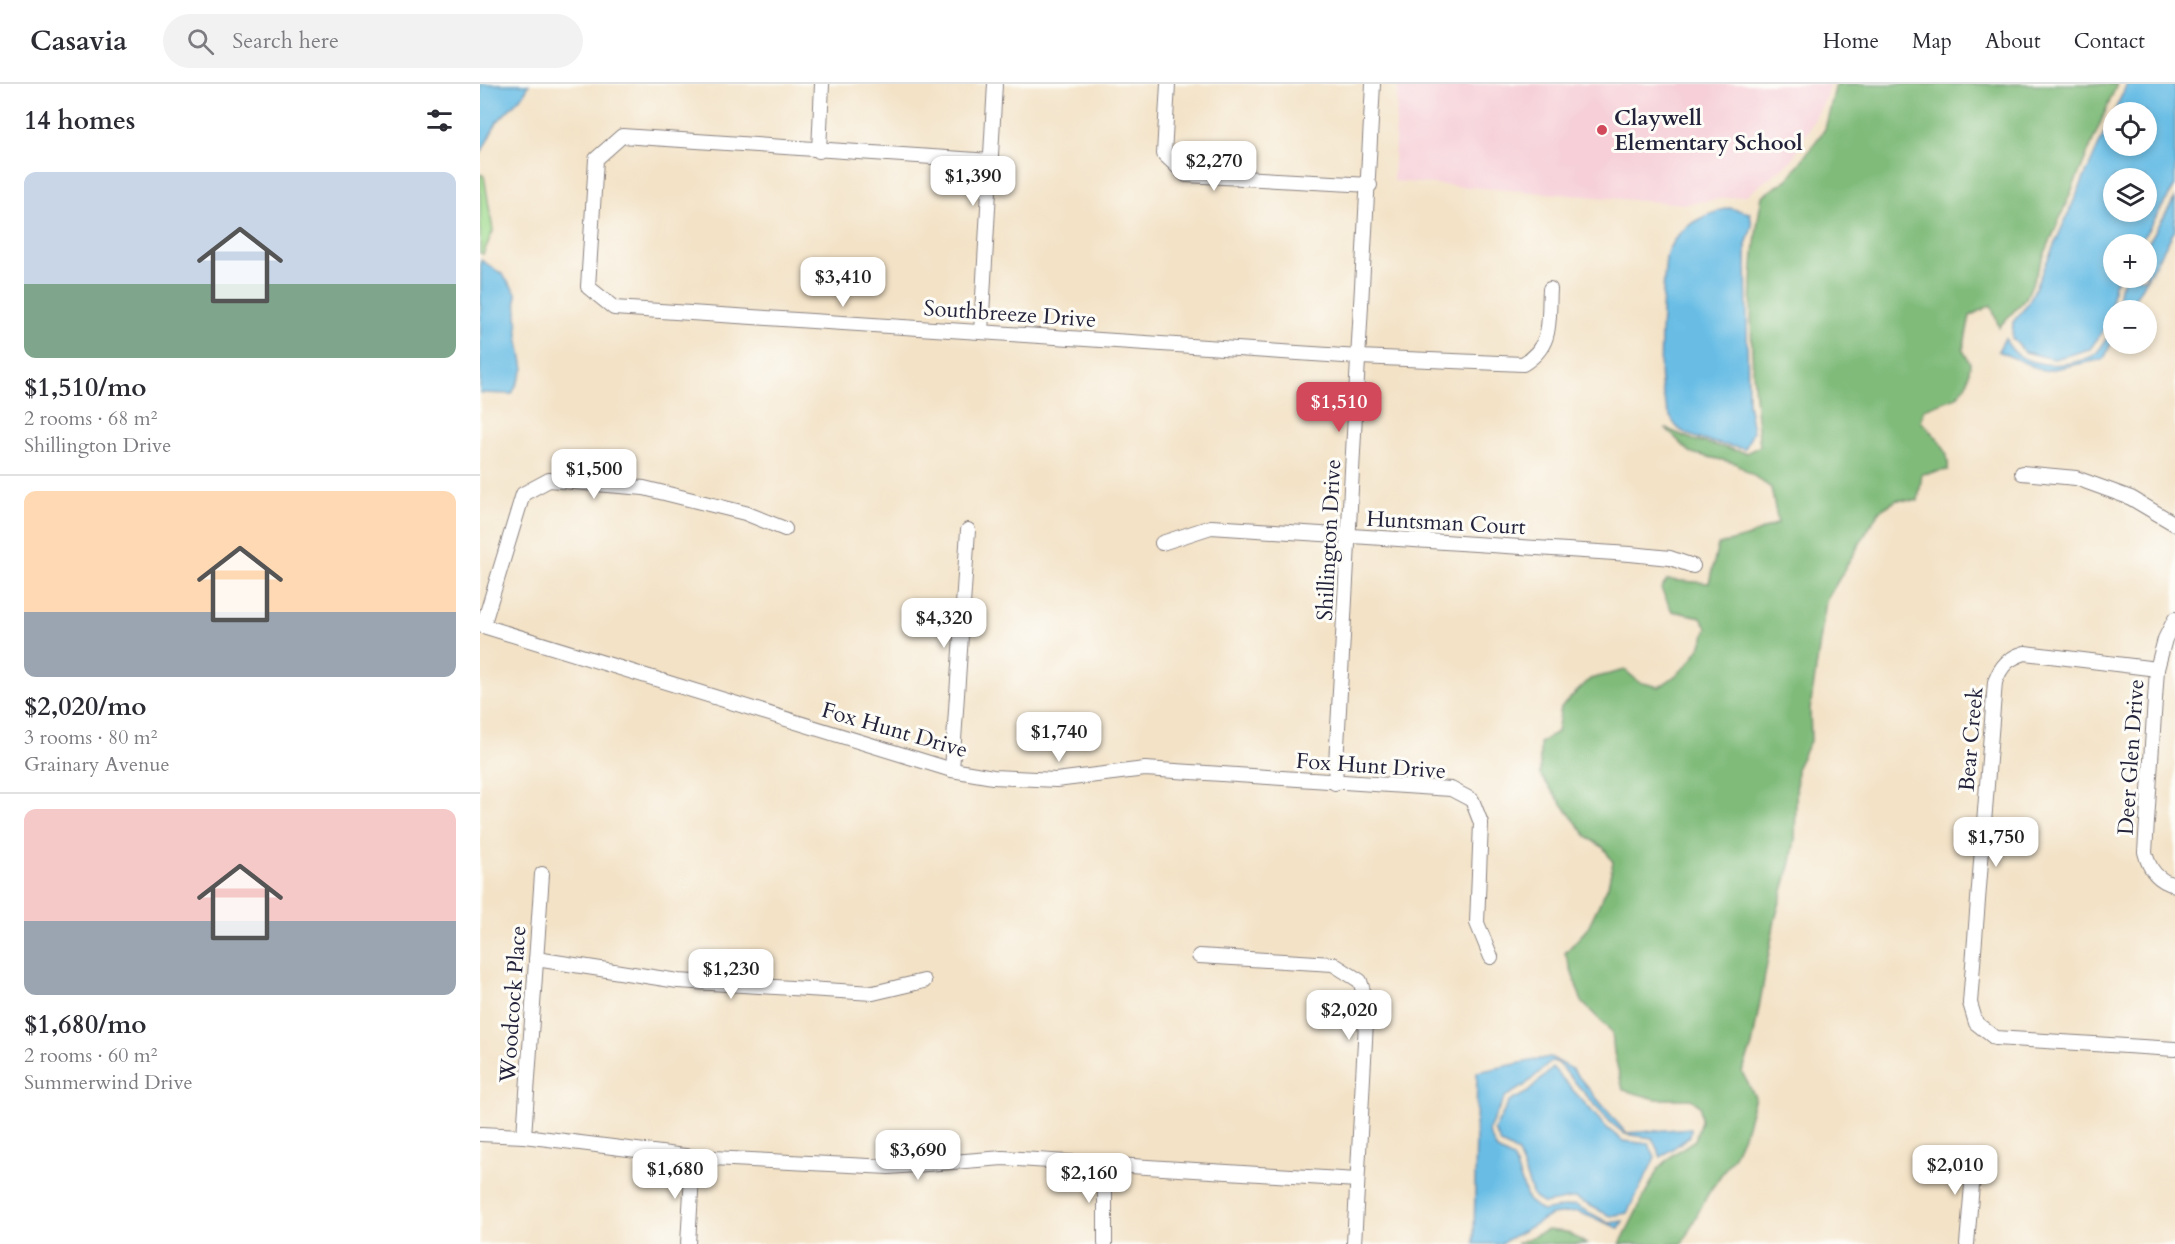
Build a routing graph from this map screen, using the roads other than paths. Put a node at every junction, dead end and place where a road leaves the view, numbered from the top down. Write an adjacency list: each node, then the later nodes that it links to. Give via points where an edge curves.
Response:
1 (822, 84): 5 (street)
2 (995, 84): 6 (street)
3 (1168, 84): 7 (street, via 1164,154 1186,175)
4 (1373, 84): 7 (street, Shillington Drive)
5 (819, 151): 6 (street, Southbreeze Drive); 9 (street, Southbreeze Drive, via 622,136 596,159 588,287 614,308)
6 (991, 161): 9 (street)
7 (1370, 185): 10 (street, Shillington Drive)
8 (1550, 289): 10 (street, Southbreeze Drive, via 1547,341 1537,355 1523,364)
9 (981, 332): 10 (street, Southbreeze Drive)
10 (1359, 357): 15 (street, Shillington Drive)
11 (2022, 473): 12 (street, via 2076,478 2131,498)
12 (2175, 524)
13 (785, 529): 19 (street, via 745,513 644,488 549,480 523,494)
14 (968, 530): 21 (street)
15 (1350, 538): 16 (street, Huntsman Court, via 1211,527); 17 (street, Huntsman Court, via 1629,554 1670,558); 22 (street, Shillington Drive)
16 (1162, 543)
17 (1694, 566)
18 (2175, 619): 20 (street, Deer Glen Drive)
19 (482, 626): 21 (street, Fox Hunt Drive)
20 (2157, 669): 24 (street, Deer Glen Drive, via 2145,852 2154,874); 29 (street, Bear Creek, via 2025,653 2001,667 1995,682 1970,1003 1976,1023 1995,1038)
21 (952, 770): 22 (street, Fox Hunt Drive, via 993,777 1056,780 1145,769)
22 (1335, 783): 26 (street, Fox Hunt Drive, via 1451,789 1472,800 1481,823 1477,923)
23 (542, 874): 27 (street, Woodcock Place)
24 (2175, 885)
25 (1199, 956): 35 (street, via 1334,964 1360,981 1367,1004)
26 (1491, 957)
27 (536, 959): 28 (street, via 678,981 873,993); 31 (street, Woodcock Place)
28 (924, 981)
29 (2175, 1049)
30 (480, 1134): 31 (street)
31 (524, 1136): 32 (street)
32 (693, 1157): 34 (street, via 889,1167 1003,1158); 36 (street)
33 (1985, 1160): 39 (street, via 1972,1185)
34 (1105, 1164): 35 (street); 37 (street)
35 (1356, 1180): 38 (street)
36 (688, 1244)
37 (1106, 1244)
38 (1354, 1244)
39 (1967, 1244)

